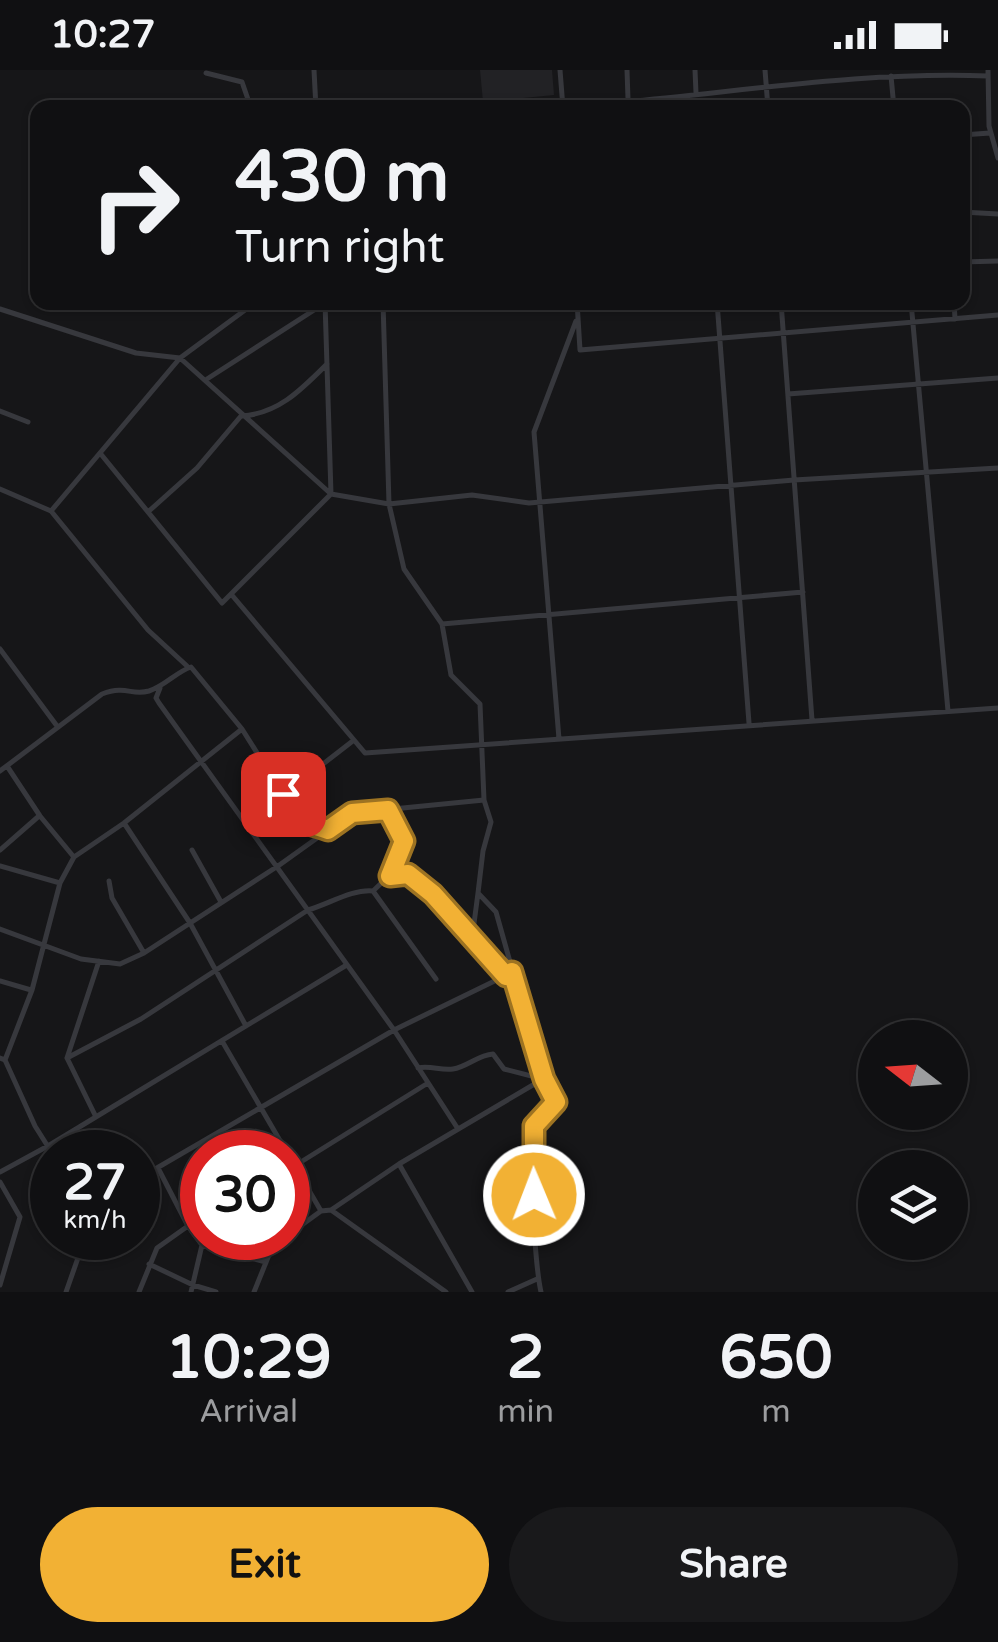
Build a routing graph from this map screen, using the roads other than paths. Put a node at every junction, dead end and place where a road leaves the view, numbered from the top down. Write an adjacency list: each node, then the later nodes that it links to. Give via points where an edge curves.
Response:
1 (314, 70): 15 (street)
2 (560, 70): 16 (street)
3 (627, 70): 13 (street)
4 (695, 70): 12 (street)
5 (765, 70): 11 (street)
6 (206, 72): 14 (street, via 242,82)
7 (938, 72): 9 (street); 10 (street)
8 (876, 73): 10 (street); 11 (street)
9 (988, 73): 20 (street)
10 (891, 76): 19 (street)
11 (766, 84): 12 (street); 18 (street)
12 (696, 93): 13 (street)
13 (628, 99): 17 (street)
14 (248, 100)
15 (316, 100)
16 (562, 100)
17 (620, 100)
18 (767, 100)
19 (893, 100)
20 (990, 134): 21 (street); 22 (street)
21 (970, 135)
22 (998, 158)
23 (970, 212): 24 (street)
24 (998, 214)
25 (998, 261): 26 (street)
26 (970, 262)
27 (0, 309): 43 (street, via 136,353)
28 (245, 310): 43 (street)
29 (314, 310): 46 (street)
30 (325, 310): 44 (street)
31 (383, 310): 60 (street)
32 (577, 310): 38 (street)
33 (717, 310): 42 (street)
34 (783, 310): 41 (street)
35 (912, 310): 40 (street)
36 (954, 310): 39 (street)
37 (998, 315): 39 (street)
38 (577, 318): 42 (street, via 580,350); 59 (street, via 534,432)
39 (955, 319): 40 (street)
40 (913, 322): 41 (street); 47 (street)
41 (784, 333): 42 (street); 48 (street)
42 (720, 338): 56 (street)
43 (180, 358): 46 (street); 52 (street)
44 (328, 363): 50 (street, via 275,409); 58 (street)
45 (998, 378): 47 (street)
46 (207, 379): 50 (street)
47 (918, 384): 48 (street); 54 (street)
48 (788, 394): 55 (street)
49 (0, 411): 51 (street)
50 (241, 416): 58 (street); 61 (street)
51 (28, 422)
52 (100, 453): 61 (street); 62 (street)
53 (998, 468): 54 (street)
54 (926, 472): 55 (street); 72 (street)
55 (794, 480): 56 (street); 63 (street)
56 (731, 486): 59 (street); 65 (street)
57 (0, 489): 62 (street)
58 (331, 494): 60 (street); 64 (street)
59 (540, 502): 60 (street, via 472,495); 66 (street)
60 (389, 504): 67 (street, via 404,569)
61 (149, 510): 64 (street, via 222,603)
62 (51, 512): 69 (street, via 148,630)
63 (803, 592): 65 (street); 73 (street)
64 (231, 594): 78 (street)
65 (740, 598): 66 (street); 74 (street)
66 (549, 615): 67 (street); 77 (street)
67 (442, 624): 79 (street, via 451,675 480,704)
68 (0, 649): 75 (street)
69 (188, 667): 70 (street); 76 (street)
70 (160, 688): 75 (street, via 102,694); 80 (street, via 159,703)
71 (998, 708): 72 (street)
72 (948, 712): 73 (street)
73 (812, 720): 74 (street)
74 (750, 724): 77 (street)
75 (57, 726): 81 (street)
76 (242, 729): 80 (street); 82 (street)
77 (559, 739): 79 (street)
78 (354, 740): 79 (street, via 365,753); 82 (street)
79 (483, 744): 83 (street)
80 (203, 762): 86 (street); 87 (street)
81 (3, 768): 85 (street)
82 (283, 794): 86 (street); 88 (street, via 298,820)
83 (484, 800): 84 (street); 98 (street, via 491,822)
84 (388, 810): 88 (street, via 352,813); 94 (street, via 404,841)
85 (40, 816): 89 (street); 91 (street)
86 (247, 822): 93 (street)
87 (124, 823): 91 (street); 101 (street)
88 (328, 830): 93 (street)
89 (0, 850)
90 (192, 850): 99 (street)
91 (74, 857): 96 (street)
92 (0, 866): 96 (street)
93 (278, 866): 99 (street); 100 (street)
94 (390, 876): 97 (street); 103 (street, via 408,874)
95 (109, 881): 105 (street)
96 (60, 884): 104 (street)
97 (373, 890): 100 (street); 110 (street)
98 (478, 894): 103 (street); 109 (street, via 496,912)
99 (222, 902): 101 (street)
100 (308, 910): 107 (street); 108 (street)
101 (190, 923): 105 (street); 108 (street)
102 (0, 929): 104 (street)
103 (468, 934): 109 (street)
104 (42, 943): 106 (street); 112 (street)
105 (144, 953): 106 (street, via 120,964)
106 (99, 962): 116 (street)
107 (344, 966): 113 (street); 114 (street)
108 (214, 970): 113 (street); 116 (street)
109 (509, 974): 114 (street); 119 (street)
110 (436, 978)
111 (0, 981): 112 (street)
112 (32, 990): 117 (street)
113 (246, 1026): 115 (street)
114 (394, 1030): 118 (street); 121 (street)
115 (222, 1040): 121 (street); 122 (street)
116 (67, 1058): 122 (street)
117 (2, 1059): 124 (street)
118 (418, 1068): 119 (street, via 452,1070 493,1054 504,1069); 120 (street)
119 (544, 1079): 123 (street); 145 (street, via 556,1102 534,1126 532,1140)
120 (428, 1083): 123 (street); 128 (street)
121 (260, 1106): 126 (street); 127 (street)
122 (95, 1114): 125 (street)
123 (458, 1129): 130 (street)
124 (39, 1130)
125 (75, 1130)
126 (222, 1130)
127 (275, 1130)
128 (310, 1156)
129 (30, 1159): 131 (street)
130 (398, 1164): 135 (street); 153 (street)
131 (0, 1172)
132 (160, 1172): 136 (street)
133 (0, 1182): 146 (street, via 20,1218)
134 (310, 1191): 137 (street)
135 (331, 1210): 137 (street); 152 (street)
136 (180, 1211)
137 (321, 1211): 138 (street)
138 (310, 1219)
139 (180, 1232): 144 (street, via 156,1248)
140 (77, 1260): 148 (street)
141 (199, 1260): 147 (street)
142 (258, 1260): 143 (street)
143 (266, 1262): 151 (street)
144 (149, 1264): 147 (street); 149 (street)
145 (538, 1278): 154 (street); 155 (street)
146 (0, 1285)
147 (192, 1289): 150 (street)
148 (66, 1292)
149 (139, 1292)
150 (216, 1292)
151 (254, 1292)
152 (446, 1292)
153 (472, 1292)
154 (508, 1292)
155 (542, 1292)

